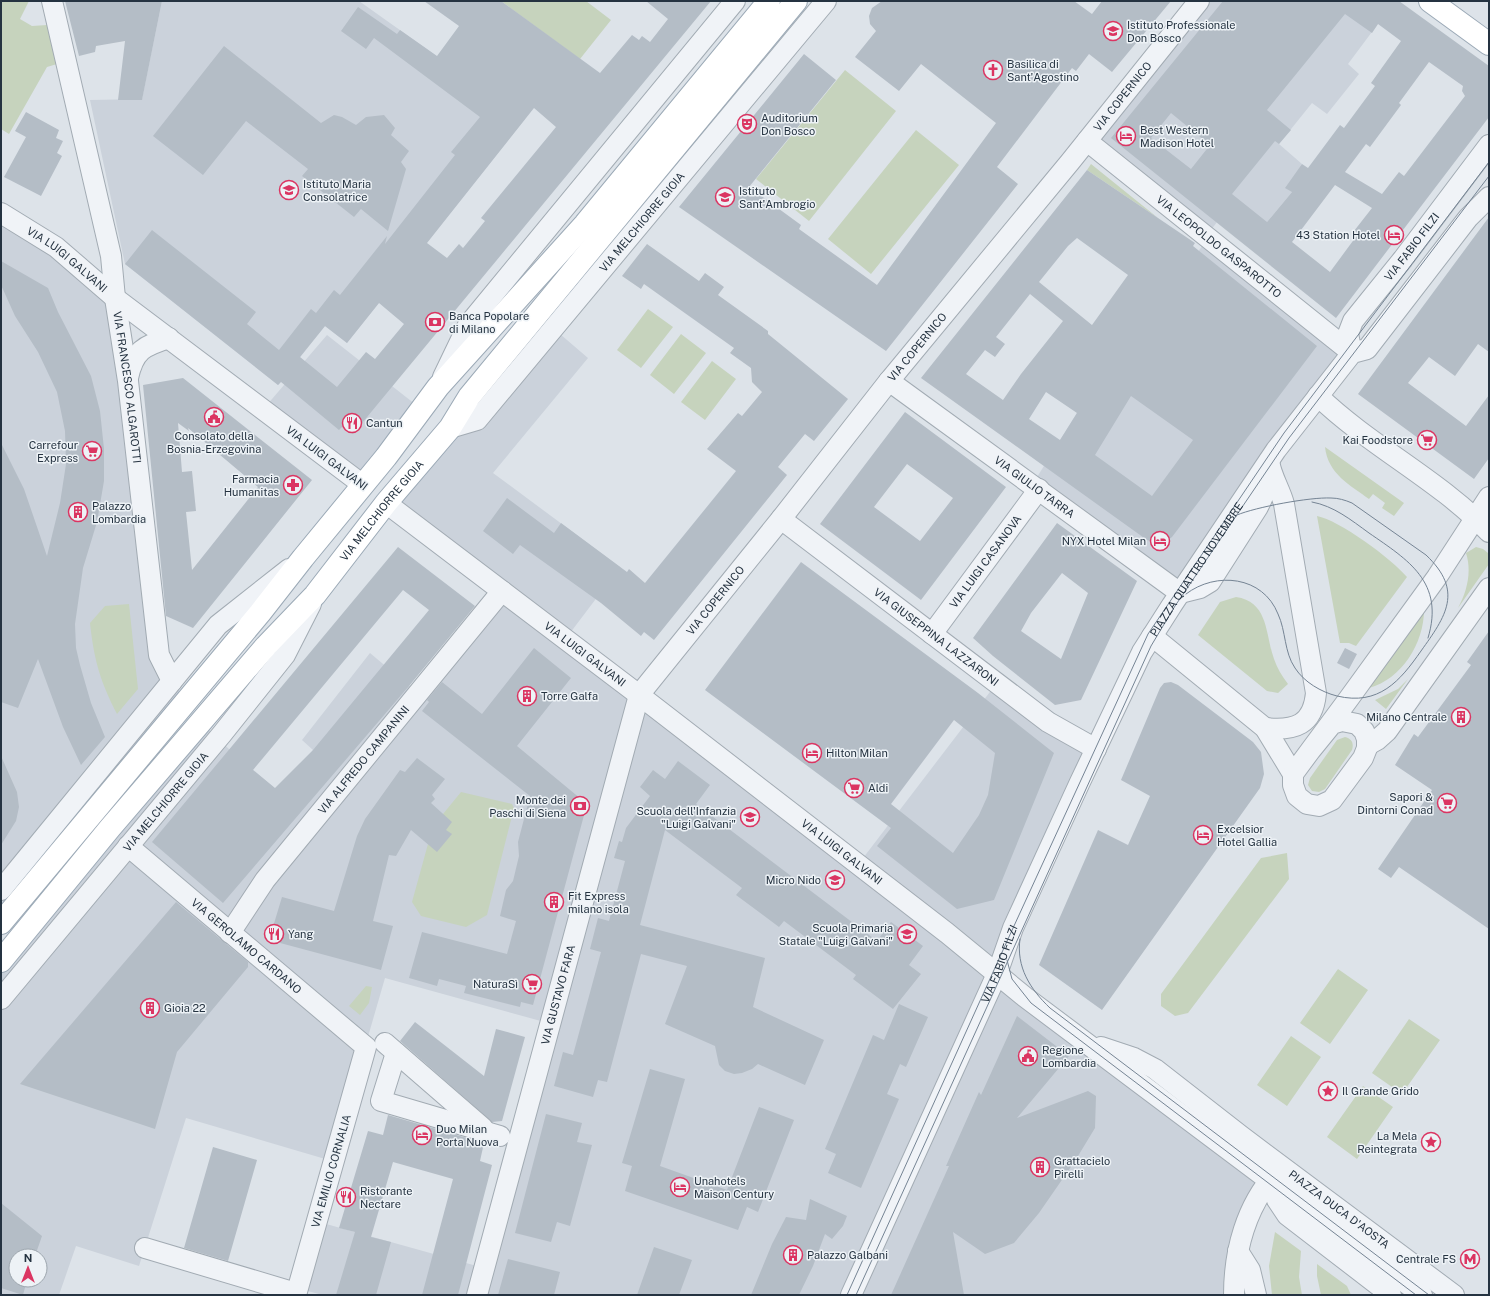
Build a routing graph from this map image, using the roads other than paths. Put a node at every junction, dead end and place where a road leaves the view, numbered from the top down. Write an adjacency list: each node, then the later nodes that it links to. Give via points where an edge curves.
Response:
1 (52, 1): 13 (street, VIA FRANCESCO ALGAROTTI, via 111,256)
2 (735, 1): 18 (street, via 468,325)
3 (769, 1): 18 (main road, via 584,224)
4 (796, 1): 20 (main road, VIA MELCHIORRE GIOIA, via 469,397)
5 (826, 1): 20 (street, VIA MELCHIORRE GIOIA, via 476,420)
6 (1199, 1): 9 (street, VIA COPERNICO)
7 (1430, 1): 8 (main road)
8 (1489, 44)
9 (1086, 141): 15 (street, VIA LEOPOLDO GASPAROTTO); 16 (street, VIA COPERNICO)
10 (1489, 145): 15 (street, VIA FABIO FILZI, via 1353,321 1348,334)
11 (1489, 197): 15 (street, via 1468,218 1367,349)
12 (1, 213): 13 (street, VIA LUIGI GALVANI, via 56,247)
13 (115, 298): 14 (street, VIA LUIGI GALVANI); 17 (street, VIA FRANCESCO ALGAROTTI)
14 (169, 338): 17 (street, via 150,344 137,354 132,363); 22 (street, VIA LUIGI GALVANI)
15 (1352, 353): 19 (street)
16 (889, 381): 23 (street, VIA GIULIO TARRA); 27 (street, VIA COPERNICO)
17 (128, 382): 36 (street, VIA FRANCESCO ALGAROTTI, via 159,655)
18 (438, 387): 22 (main road)
19 (1318, 396): 21 (street, PIAZZA QUATTRO NOVEMBRE); 26 (street, via 1378,446 1438,488)
20 (450, 428): 25 (main road, VIA MELCHIORRE GIOIA)
21 (1270, 464): 32 (street, PIAZZA QUATTRO NOVEMBRE); 32 (street, via 1268,484 1258,507 1210,582 1200,588); 38 (street, via 1284,504 1316,693 1313,710 1301,724 1285,728)
22 (363, 485): 25 (main road, VIA LUIGI GALVANI); 29 (main road)
23 (1039, 489): 32 (street, VIA GIULIO TARRA); 34 (street, VIA LUIGI CASANOVA)
24 (1489, 497): 26 (street)
25 (386, 503): 31 (street, VIA LUIGI GALVANI); 33 (main road, VIA MELCHIORRE GIOIA)
26 (1475, 518): 28 (street); 41 (street, via 1437,577)
27 (781, 519): 34 (street, VIA GIUSEPPINA LAZZARONI); 37 (street, VIA COPERNICO)
28 (1489, 532)
29 (303, 558): 36 (street, via 218,625); 45 (main road, via 180,710)
30 (1489, 588): 39 (street, via 1387,731)
31 (502, 591): 37 (street, VIA LUIGI GALVANI); 46 (street, VIA ALFREDO CAMPANINI, via 265,880)
32 (1180, 592): 35 (street, PIAZZA QUATTRO NOVEMBRE)
33 (315, 595): 43 (street, VIA MELCHIORRE GIOIA, via 285,655); 47 (main road, VIA MELCHIORRE GIOIA, via 266,646 110,828)
34 (932, 634): 40 (street, VIA GIUSEPPINA LAZZARONI, via 1059,730)
35 (1152, 636): 38 (street, PIAZZA QUATTRO NOVEMBRE); 40 (street, VIA FABIO FILZI)
36 (172, 681): 44 (street)
37 (639, 695): 48 (street, VIA LUIGI GALVANI); 58 (street, VIA GUSTAVO FARA)
38 (1265, 728): 42 (street, PIAZZA QUATTRO NOVEMBRE)
39 (1368, 744): 41 (street, via 1364,731 1357,724 1342,720 1332,724); 42 (street, PIAZZA QUATTRO NOVEMBRE, via 1363,758 1332,800 1325,804 1311,805 1300,799 1294,791)
40 (1096, 749): 48 (street, VIA FABIO FILZI, via 1008,939)
41 (1310, 751): 42 (street)
42 (1293, 774)
43 (128, 846): 46 (street, VIA GEROLAMO CARDANO); 49 (street, VIA MELCHIORRE GIOIA)
44 (1, 890)
45 (1, 923)
46 (230, 933): 51 (street, VIA GEROLAMO CARDANO)
47 (1, 961)
48 (997, 974): 50 (street, PIAZZA DUCA D'AOSTA); 59 (street, VIA FABIO FILZI)
49 (1, 999)
50 (1086, 1042): 52 (street, PIAZZA DUCA D'AOSTA, via 1134,1058); 53 (street, PIAZZA DUCA D'AOSTA)
51 (382, 1047): 51 (street, VIA GEROLAMO CARDANO, via 381,1101 494,1134); 57 (street, VIA EMILIO CORNALIA)
52 (1155, 1069): 53 (street); 54 (street, PIAZZA DUCA D'AOSTA)
53 (1143, 1084): 54 (street, PIAZZA DUCA D'AOSTA)
54 (1276, 1173): 56 (street, PIAZZA DUCA D'AOSTA, via 1258,1196 1249,1214); 62 (street, PIAZZA DUCA D'AOSTA, via 1277,1200 1287,1215); 63 (street, PIAZZA DUCA D'AOSTA); 64 (street, PIAZZA DUCA D'AOSTA)
55 (145, 1248): 57 (street)
56 (1238, 1251): 60 (street, PIAZZA DUCA D'AOSTA); 61 (street, via 1250,1270)
57 (296, 1294)
58 (477, 1295)
59 (851, 1295)
60 (1234, 1295)
61 (1256, 1295)
62 (1391, 1295)
63 (1422, 1295)
64 (1454, 1295)

